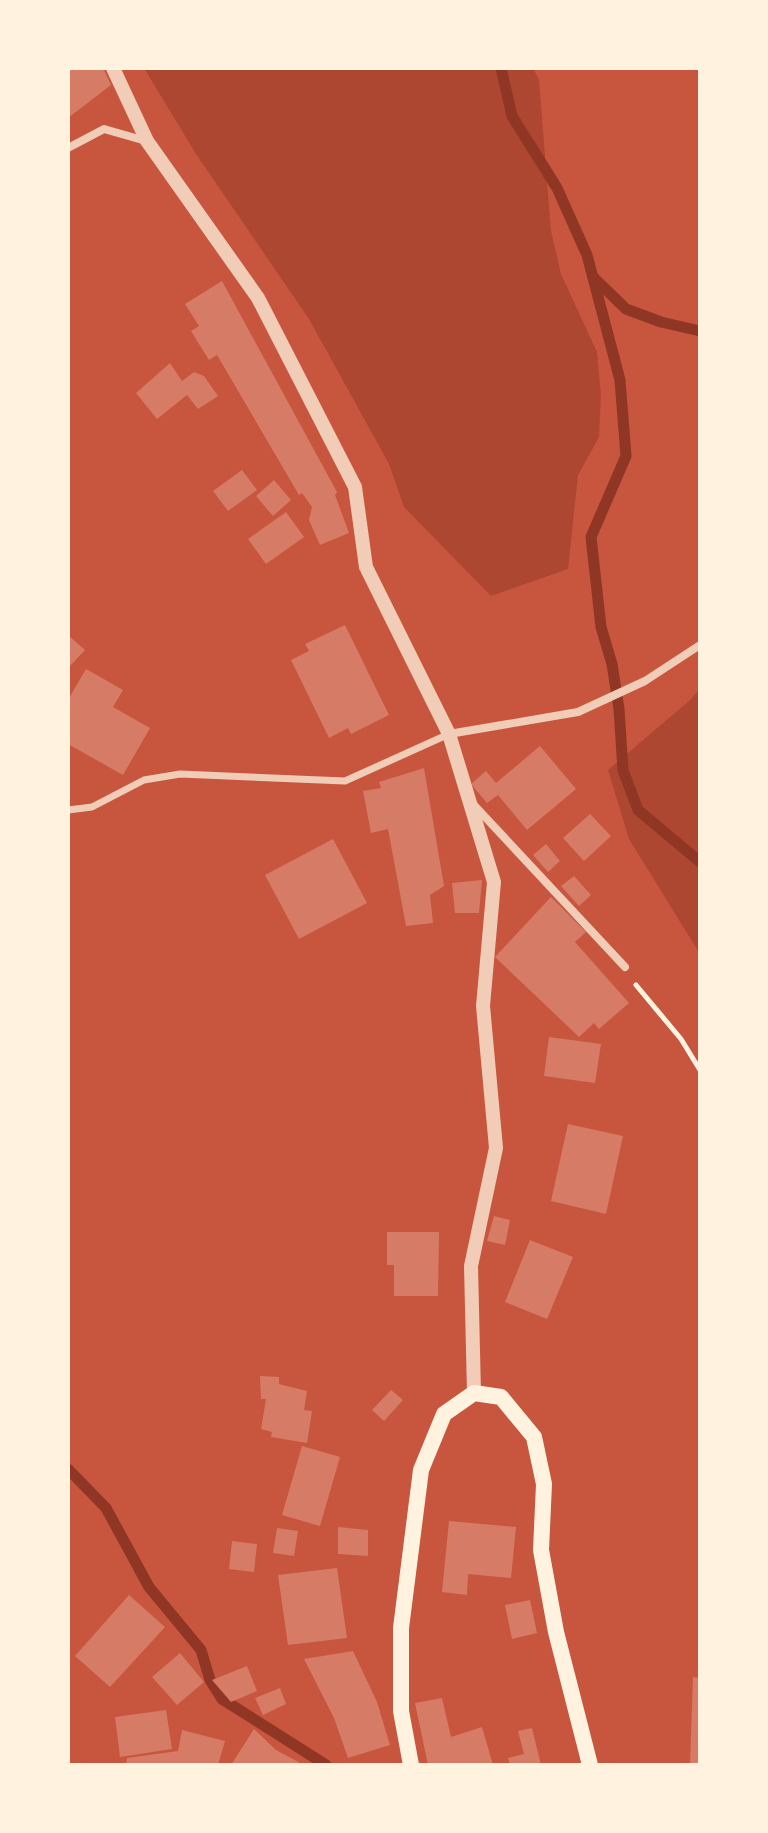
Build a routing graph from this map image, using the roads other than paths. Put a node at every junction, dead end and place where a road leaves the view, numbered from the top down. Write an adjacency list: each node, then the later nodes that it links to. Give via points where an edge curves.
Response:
1 (113, 68): 2 (street)
2 (147, 141): 3 (street, via 104,129); 5 (street, via 258,298 355,487 366,567)
3 (68, 148)
4 (700, 645): 5 (street, via 645,681 578,712)
5 (449, 734): 6 (street); 7 (street, via 345,781 180,774 144,780 92,807)
6 (469, 799): 8 (street); 9 (street, via 494,882 483,1006 496,1148 471,1266)
7 (68, 810)
8 (625, 967)
9 (474, 1393): 10 (main road, via 444,1414 421,1470 401,1628 401,1711); 11 (main road, via 501,1397 534,1437 544,1484 541,1550)
10 (411, 1765)
11 (590, 1765)

